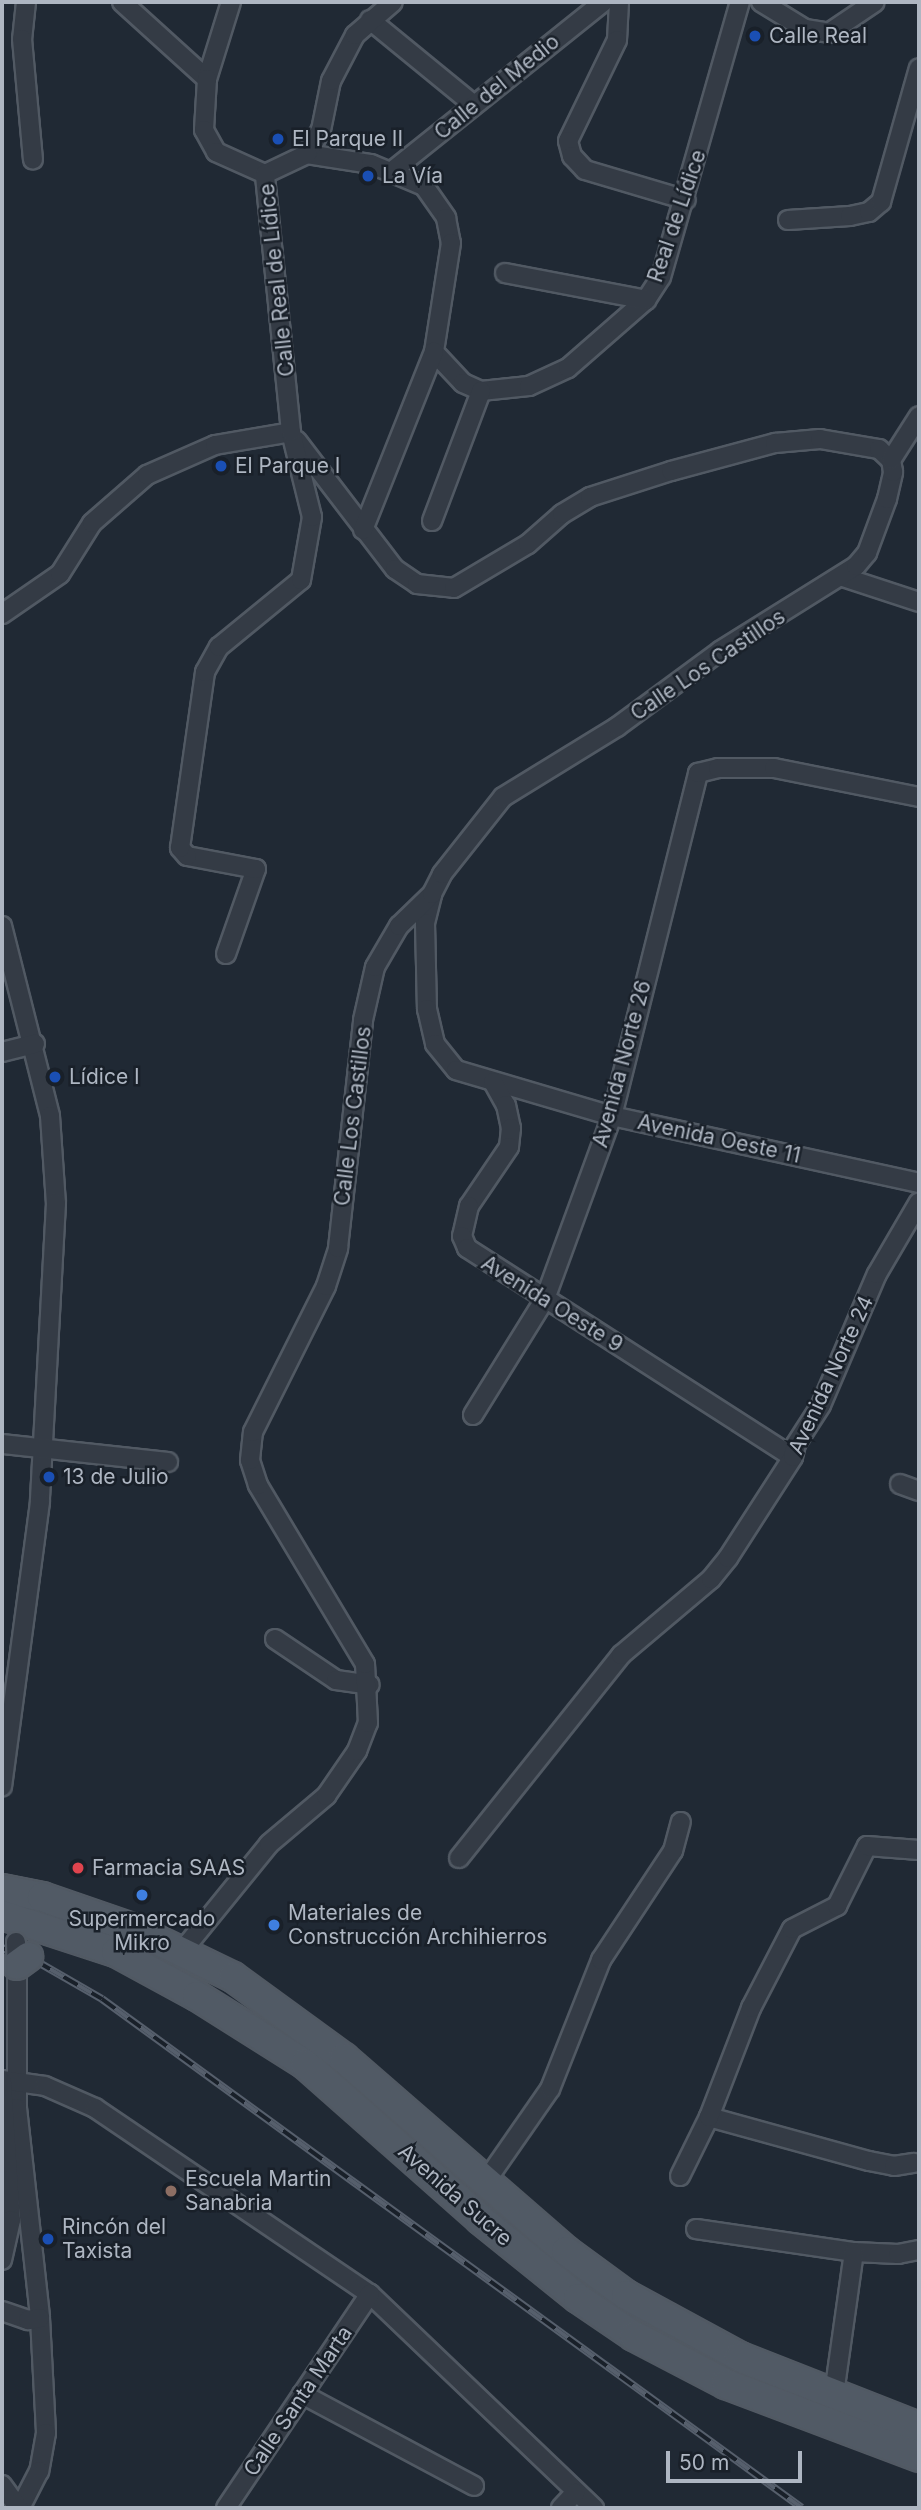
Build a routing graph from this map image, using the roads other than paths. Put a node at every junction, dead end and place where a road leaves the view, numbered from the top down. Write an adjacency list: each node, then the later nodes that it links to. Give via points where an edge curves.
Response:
1 (26, 2): 15 (street, via 22,39)
2 (122, 2): 12 (street)
3 (231, 2): 12 (street)
4 (393, 2): 10 (street)
5 (603, 2): 13 (street, Calle del Medio)
6 (619, 2): 18 (street, via 617,40 568,141 572,156 585,170)
7 (740, 2): 18 (street, Real de Lídice)
8 (761, 2): 9 (street, via 806,29 829,33)
9 (875, 2)
10 (370, 20): 13 (street); 14 (street, via 355,35 331,81 321,130)
11 (919, 68): 19 (street, via 881,202 869,212 850,216)
12 (207, 79): 17 (street, via 204,130 209,141 225,158)
13 (474, 105): 16 (street, Calle del Medio)
14 (307, 154): 16 (street, via 371,164); 17 (street, Calle Real de Lídice)
15 (33, 160)
16 (391, 173): 22 (street, via 424,186 450,232)
17 (265, 174): 25 (street, Calle Real de Lídice)
18 (686, 200): 21 (street, Real de Lídice, via 661,277)
19 (788, 220)
20 (505, 273): 21 (street)
21 (646, 300): 23 (street, Real de Lídice, via 568,368 529,386)
22 (434, 352): 23 (street, via 463,383); 28 (street)
23 (481, 391): 27 (street)
24 (919, 416): 26 (street, Calle Los Castillos)
25 (291, 432): 28 (street); 31 (street, via 215,445 147,475 92,523 60,574); 35 (street, Calle Real de Lídice, via 312,517 309,555 301,580 219,647 205,672 180,848 187,856 256,869)
26 (891, 460): 28 (street, via 879,449 820,439 775,443 671,471 590,497 528,544 454,588 417,584 396,569); 29 (street, Calle Los Castillos, via 891,484 867,553)
27 (432, 521)
28 (363, 530)
29 (843, 577): 30 (street); 33 (street, Calle Los Castillos, via 720,651 617,727 503,797 442,874)
30 (919, 603)
31 (2, 614)
32 (919, 797): 39 (street, Avenida Norte 26, via 774,768 747,766 698,773)
33 (432, 894): 38 (street, Avenida Oeste 11, via 424,956 427,1009 435,1044 456,1070); 51 (street, Calle Los Castillos, via 399,926 375,967 363,1020 338,1248 326,1286 253,1432 250,1460 258,1486 365,1664)
34 (2, 926): 36 (street)
35 (226, 954)
36 (35, 1044): 37 (street); 45 (street, via 50,1116 55,1203)
37 (2, 1052)
38 (493, 1082): 39 (street, Avenida Oeste 11); 42 (street, Avenida Oeste 9, via 506,1105 509,1147 469,1206 462,1236 482,1260)
39 (612, 1116): 40 (street, Avenida Oeste 11); 42 (street, Avenida Norte 26)
40 (919, 1183)
41 (919, 1202): 46 (street, Avenida Norte 24, via 877,1274 821,1405 796,1444)
42 (545, 1299): 43 (street, Avenida Norte 26); 46 (street, Avenida Oeste 9)
43 (472, 1415)
44 (2, 1444): 45 (street)
45 (43, 1447): 47 (street); 52 (street)
46 (793, 1457): 55 (street, Avenida Norte 24, via 711,1579 621,1655)
47 (168, 1462)
48 (900, 1484): 49 (street)
49 (919, 1490)
50 (275, 1639): 51 (street, via 336,1680)
51 (370, 1685): 59 (street, Calle Los Castillos, via 368,1723 341,1777 312,1813 269,1844)
52 (2, 1786)
53 (681, 1822): 64 (street, via 673,1851 601,1960 550,2089)
54 (918, 1846): 61 (street, via 867,1846 835,1908 792,1929 751,2008)
55 (459, 1858)
56 (2, 1889): 59 (main road, Avenida Sucre, via 96,1914)
57 (14, 1939): 58 (main road, Avenida Sucre); 58 (main road, via 49,1945); 60 (street)
58 (81, 1940): 75 (main road, Avenida Sucre, via 164,1976 305,2064 508,2242 634,2336 726,2384)
59 (183, 1950): 64 (main road, Avenida Sucre, via 233,1977 298,2022)
60 (7, 2080): 68 (street, via 11,2220); 69 (street, via 96,2108); 71 (street)
61 (709, 2117): 62 (street, via 869,2161 894,2166); 63 (street)
62 (914, 2162)
63 (680, 2176)
64 (486, 2181): 73 (main road, Avenida Sucre, via 566,2251 654,2312 740,2357)
65 (696, 2229): 67 (street)
66 (919, 2250): 67 (street)
67 (853, 2252): 73 (street)
68 (2, 2260)
69 (370, 2294): 72 (street, Calle Santa Marta); 78 (street)
70 (2, 2311): 71 (street, via 29,2320)
71 (40, 2318): 79 (street, via 46,2433 38,2471)
72 (302, 2394): 77 (street); 80 (street, Calle Santa Marta)
73 (834, 2394): 74 (main road, Avenida Sucre)
74 (919, 2427)
75 (919, 2457)
76 (2, 2485): 79 (street)
77 (474, 2486)
78 (575, 2493): 81 (street); 82 (street)
79 (20, 2508)
80 (226, 2508)
81 (562, 2508)
82 (593, 2508)

